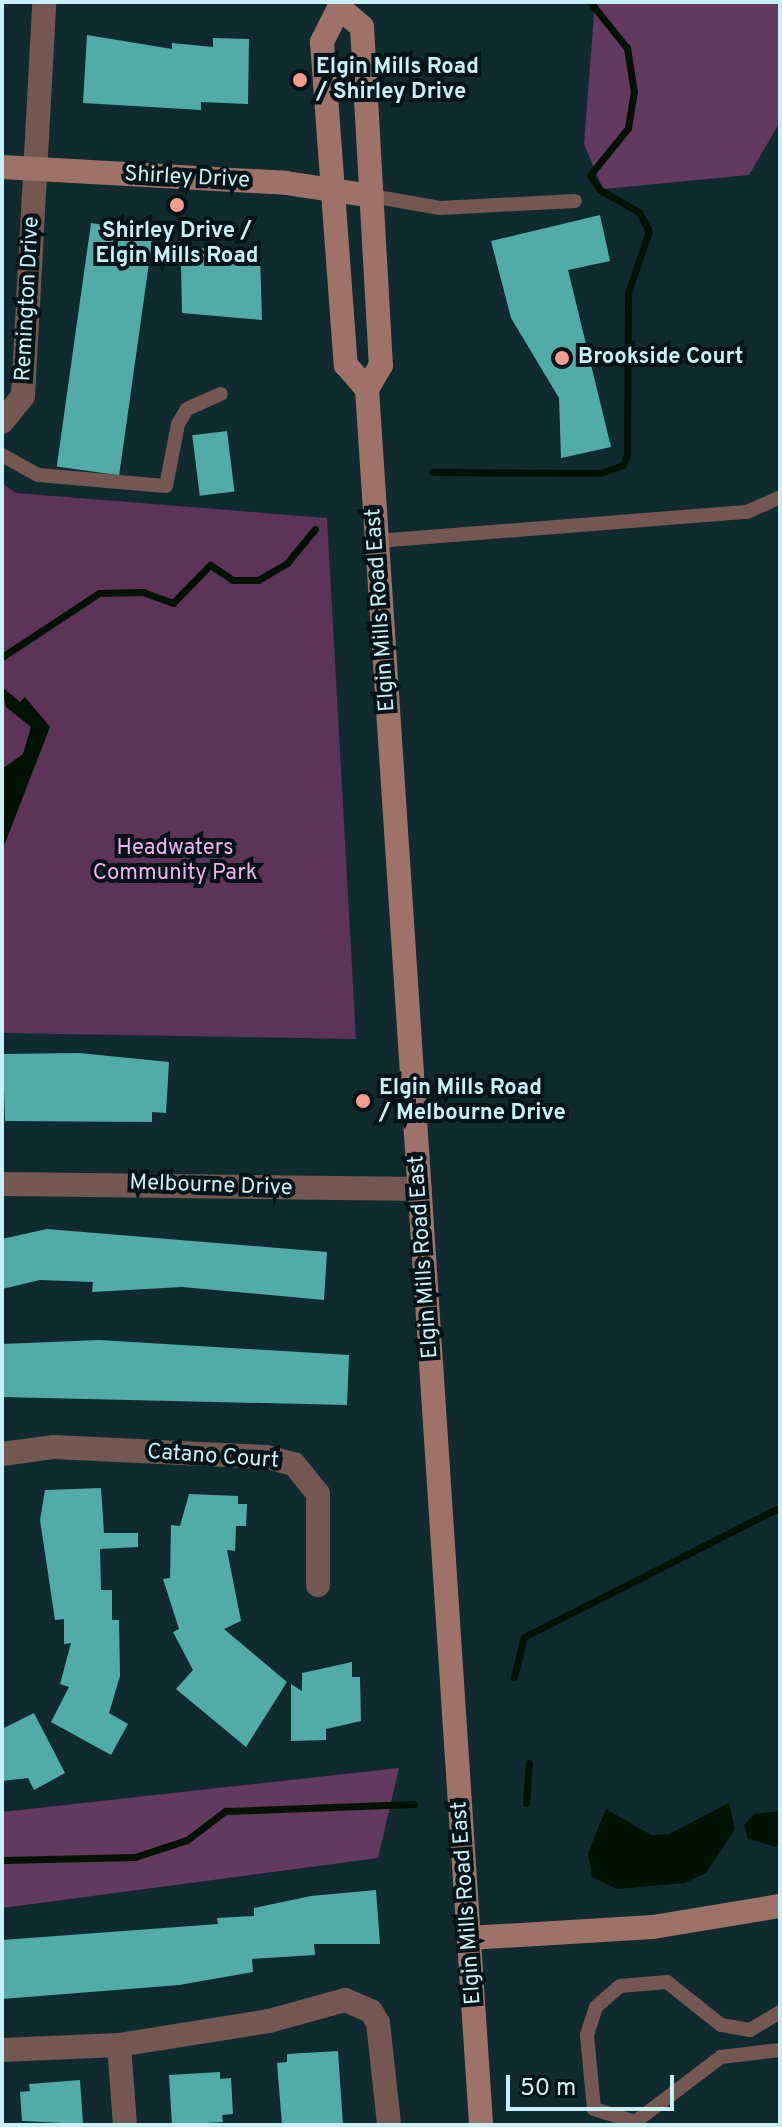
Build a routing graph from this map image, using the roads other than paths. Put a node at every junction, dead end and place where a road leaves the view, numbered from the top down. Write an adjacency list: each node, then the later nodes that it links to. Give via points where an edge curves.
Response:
1 (44, 2): 4 (street, Remington Drive)
2 (342, 6): 5 (main road, Elgin Mills Road East, via 322,42); 6 (main road, Elgin Mills Road East, via 362,27)
3 (2, 167): 4 (main road, Shirley Drive)
4 (36, 169): 5 (main road, Shirley Drive); 10 (street, Remington Drive, via 23,396)
5 (333, 190): 6 (main road, Shirley Drive); 8 (main road, Elgin Mills Road East, via 346,365)
6 (372, 196): 7 (lane, via 440,208); 8 (main road, Elgin Mills Road East, via 381,365)
7 (575, 201)
8 (367, 389): 13 (main road, Elgin Mills Road East)
9 (221, 394): 11 (lane, via 187,409 178,424 166,486 38,475)
10 (2, 422)
11 (2, 455)
12 (780, 497): 13 (lane, via 747,512)
13 (377, 541): 15 (main road, Elgin Mills Road East)
14 (2, 1184): 15 (street, Melbourne Drive)
15 (420, 1189): 19 (main road, Elgin Mills Road East)
16 (2, 1454): 17 (street, Catano Court, via 53,1447 267,1457 294,1464 318,1494)
17 (318, 1585)
18 (780, 1906): 19 (main road, via 653,1927)
19 (469, 1938): 26 (main road, Elgin Mills Road East)
20 (780, 2012): 23 (lane, via 750,2030 721,2025 667,1982 620,1986 596,2007 587,2035 594,2109 635,2122 721,2057)
21 (119, 2045): 22 (street); 24 (street); 25 (street, via 269,2021 330,2002 359,2003 371,2011 383,2038)
22 (2, 2050)
23 (780, 2050)
24 (125, 2125)
25 (389, 2125)
26 (481, 2125)

